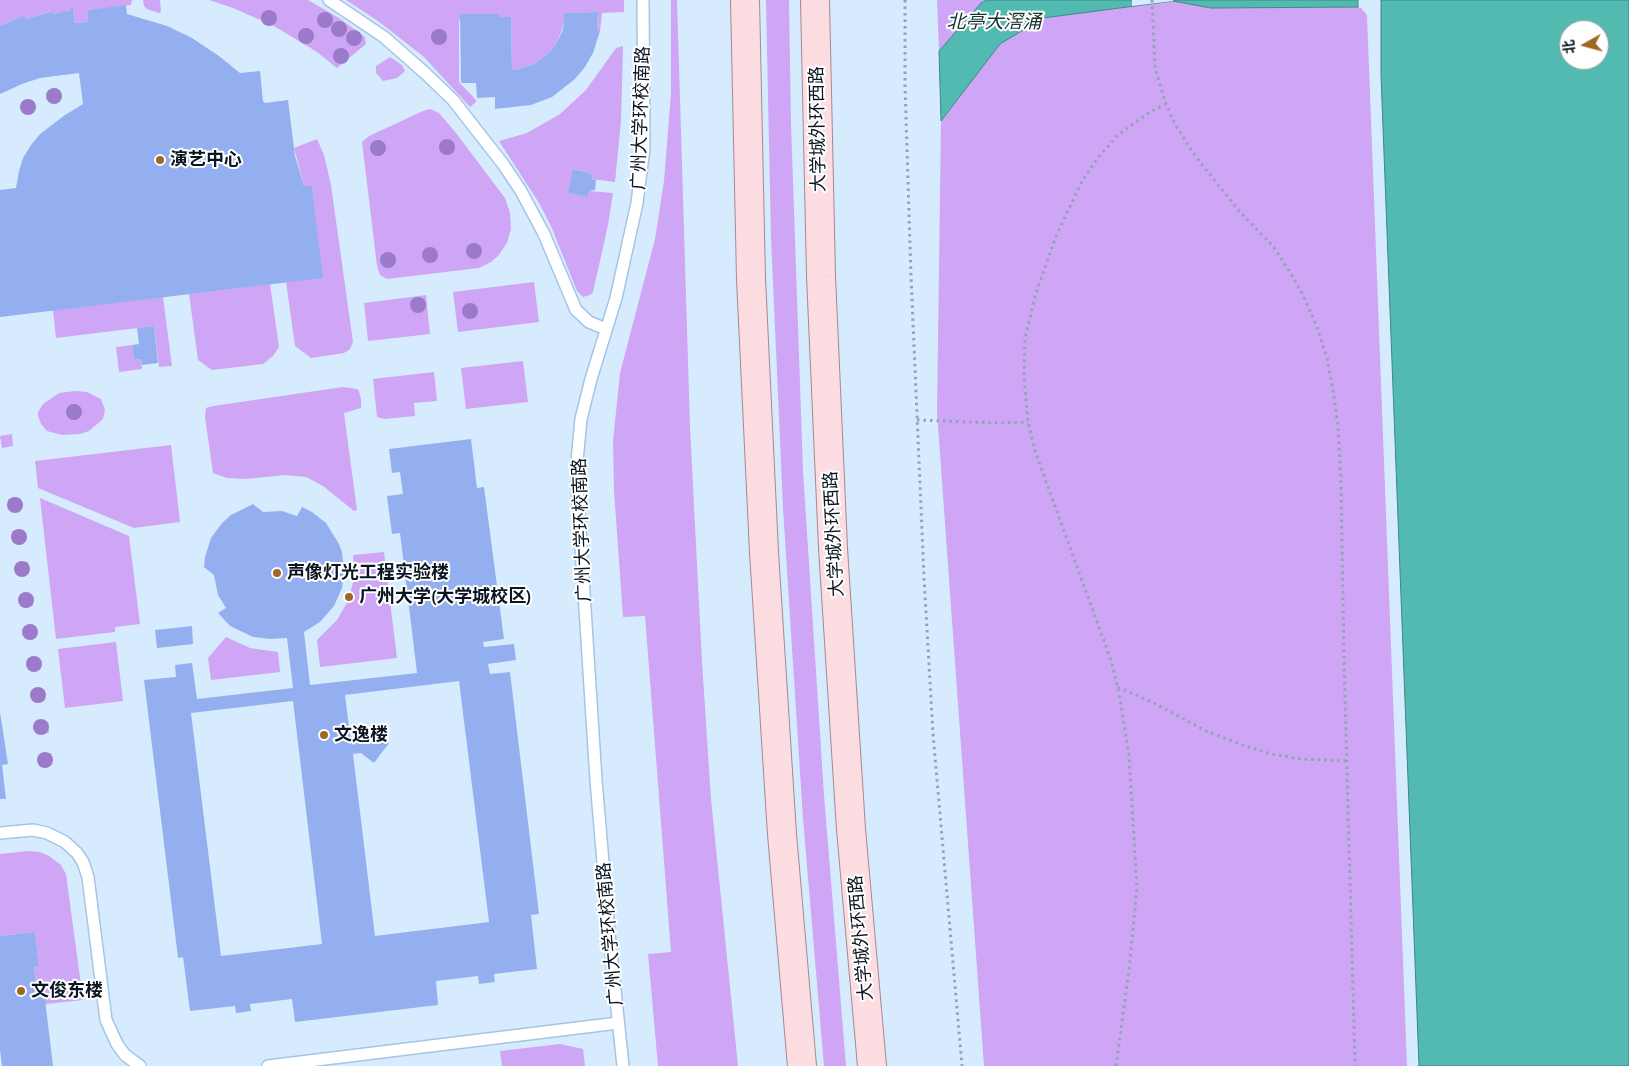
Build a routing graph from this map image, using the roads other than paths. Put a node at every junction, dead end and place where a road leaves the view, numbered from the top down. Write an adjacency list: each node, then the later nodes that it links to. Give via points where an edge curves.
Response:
1 (329, 0): 5 (lane, via 384,37 453,100 521,191 544,234 576,310 590,322)
2 (643, 0): 5 (lane, 广州大学环校南路, via 644,109 640,179 627,255)
3 (745, 0): 11 (main road, via 751,279 764,552 782,834)
4 (814, 0): 12 (main road, 大学城外环西路, via 821,276 833,548 851,829)
5 (606, 329): 7 (lane, 广州大学环校南路, via 581,419 577,484 596,780)
6 (0, 833): 8 (lane, via 34,830 47,833 65,842 83,862 88,877 106,1020 116,1044)
7 (618, 1023): 9 (lane); 10 (lane, 广州大学环校南路)
8 (138, 1065)
9 (268, 1066)
10 (623, 1066)
11 (802, 1066)
12 (872, 1066)

